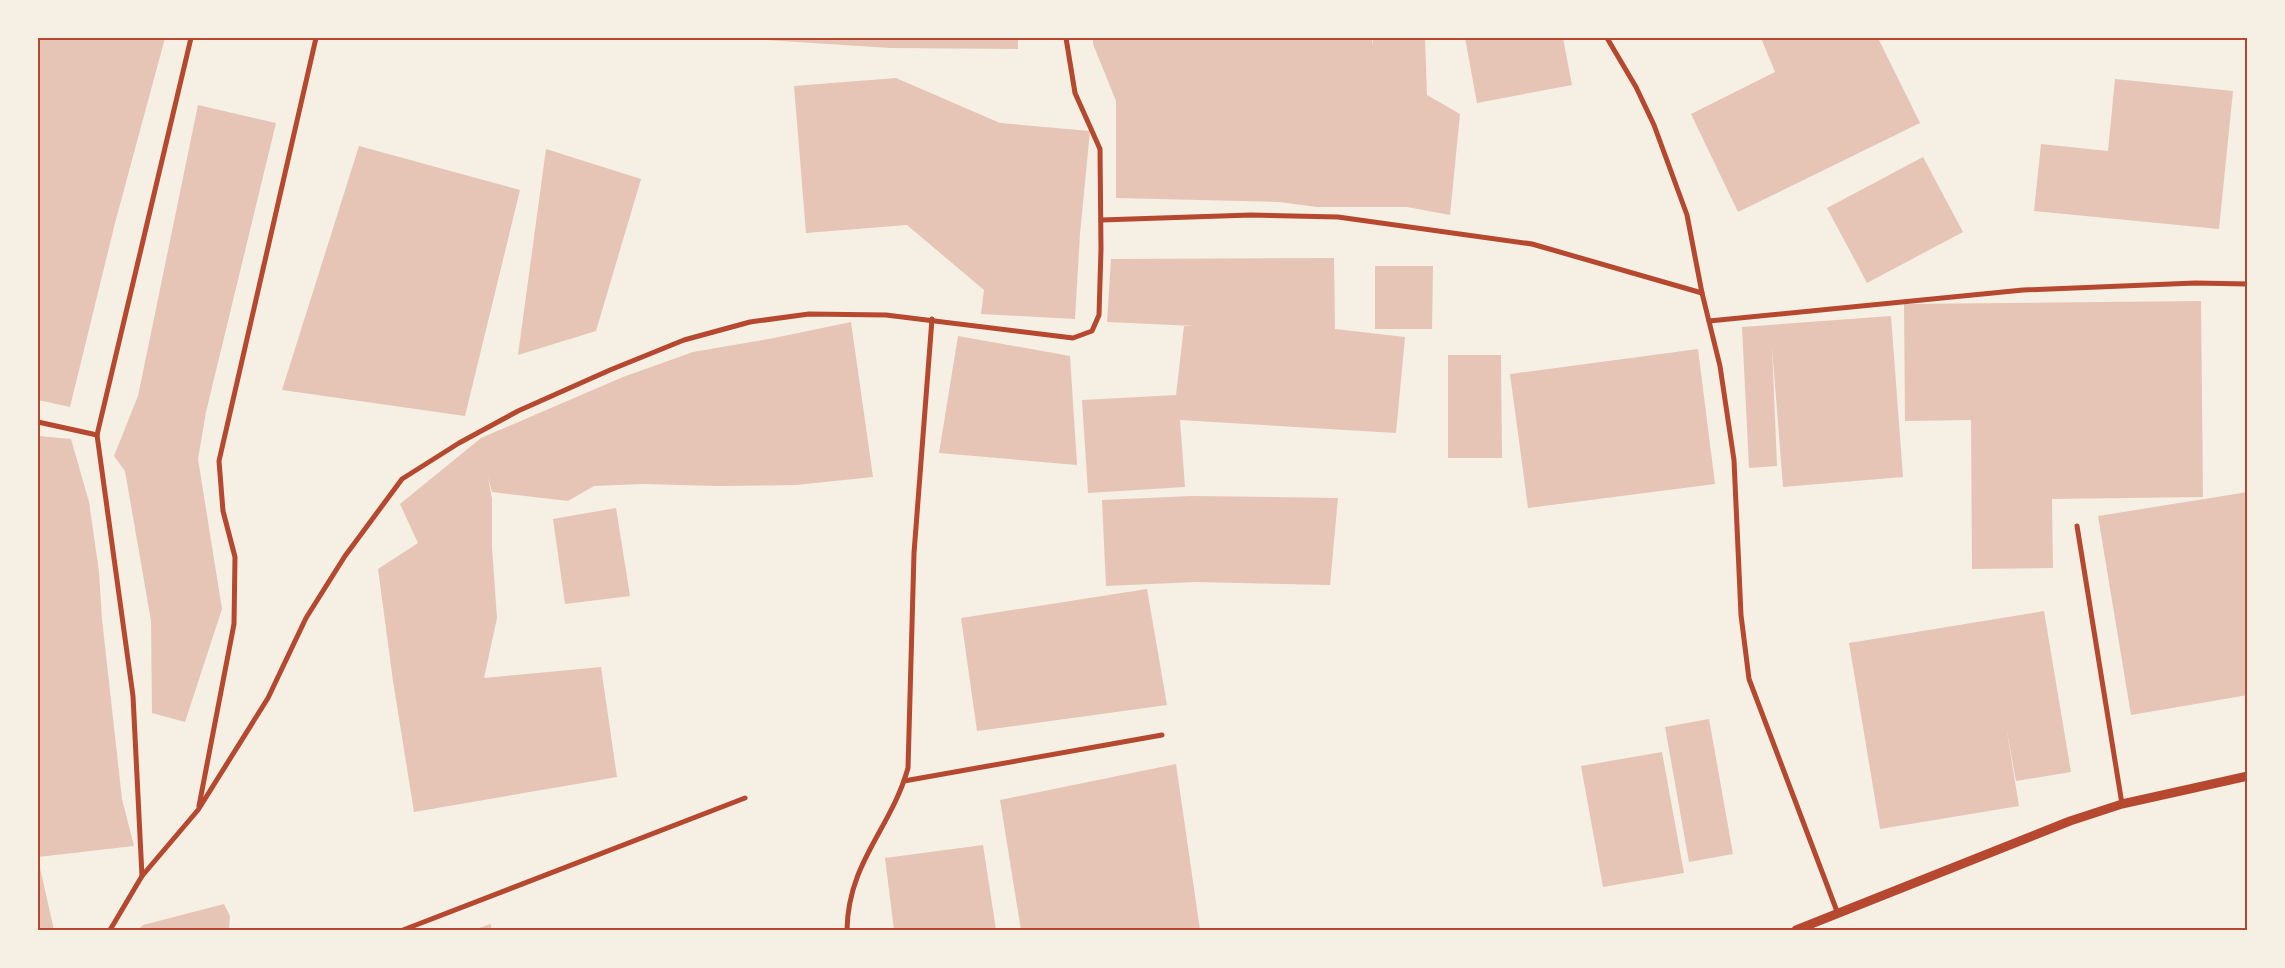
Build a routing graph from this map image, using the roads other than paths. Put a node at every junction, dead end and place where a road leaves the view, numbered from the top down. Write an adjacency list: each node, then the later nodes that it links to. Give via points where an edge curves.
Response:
1 (191, 38): 11 (street)
2 (316, 38): 18 (street, via 220,461 224,511 235,557 234,624)
3 (1066, 38): 5 (street, via 1075,93 1100,149)
4 (1607, 38): 7 (street, via 1636,87 1657,134 1687,215)
5 (1101, 220): 7 (street, via 1250,215 1338,218 1532,244); 8 (street, via 1099,315 1092,331 1073,338)
6 (2248, 284): 9 (street, via 2023,290)
7 (1702, 293): 9 (street)
8 (932, 319): 15 (street, via 914,544 910,754); 18 (street, via 809,314 750,322 684,340 518,411 402,479 345,556 306,618 268,698)
9 (1709, 322): 20 (street, via 1720,366 1734,460 1741,615 1749,679)
10 (38, 422): 11 (street)
11 (97, 435): 19 (street, via 132,696)
12 (2077, 526): 17 (street)
13 (1162, 735): 15 (street)
14 (2248, 776): 17 (street)
15 (904, 782): 23 (street, via 852,886)
16 (745, 798): 22 (street)
17 (2122, 804): 20 (street, via 2019,841)
18 (198, 810): 19 (street)
19 (142, 876): 21 (street)
20 (1838, 914): 24 (street)
21 (110, 930)
22 (403, 930)
23 (847, 930)
24 (1796, 930)

